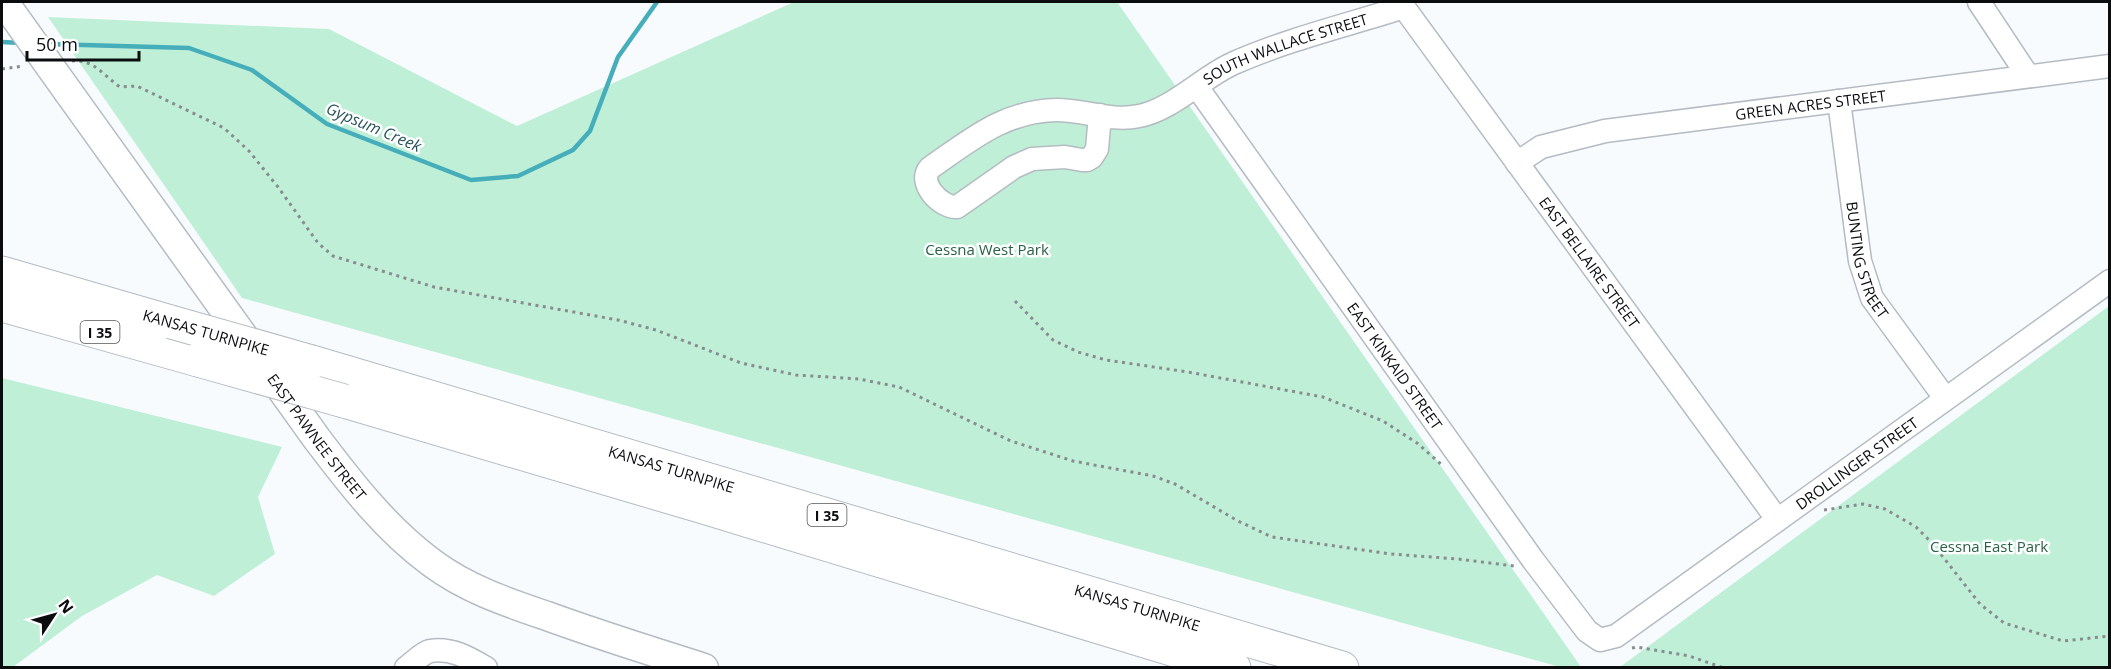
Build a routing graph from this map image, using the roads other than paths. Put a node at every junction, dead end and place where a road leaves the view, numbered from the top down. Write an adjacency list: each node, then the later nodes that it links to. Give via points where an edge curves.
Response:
1 (4, 2): 18 (main road, EAST PAWNEE STREET, bridge, via 317,439 355,489 411,546 484,595)
2 (1979, 2): 5 (street)
3 (1402, 4): 6 (street, SOUTH WALLACE STREET, via 1232,64); 9 (street, EAST BELLAIRE STREET)
4 (2109, 66): 5 (street, GREEN ACRES STREET)
5 (2028, 76): 7 (street, GREEN ACRES STREET)
6 (1197, 87): 8 (street, SOUTH WALLACE STREET, via 1139,116); 15 (street, EAST KINKAID STREET, via 1533,560 1587,631)
7 (1839, 101): 9 (street, GREEN ACRES STREET, via 1605,131 1541,147); 13 (street, BUNTING STREET, via 1860,261 1872,298)
8 (1100, 115): 8 (street, SOUTH WALLACE STREET, via 1057,110 1016,115 930,168 925,180 941,204 957,207 1014,166 1032,159 1087,160 1097,149)
9 (1517, 163): 14 (street, EAST BELLAIRE STREET)
10 (2, 273): 20 (highway, KANSAS TURNPIKE / I 35, bridge)
11 (2109, 281): 13 (street, DROLLINGER STREET)
12 (2, 304): 19 (highway, KANSAS TURNPIKE / I 35, bridge, via 700,506)
13 (1945, 398): 14 (street, DROLLINGER STREET)
14 (1777, 519): 15 (street, DROLLINGER STREET, via 1616,636)
15 (1600, 640)
16 (406, 668): 17 (street, via 429,651 449,651)
17 (486, 668)
18 (704, 668)
19 (1234, 668)
20 (1342, 668)

